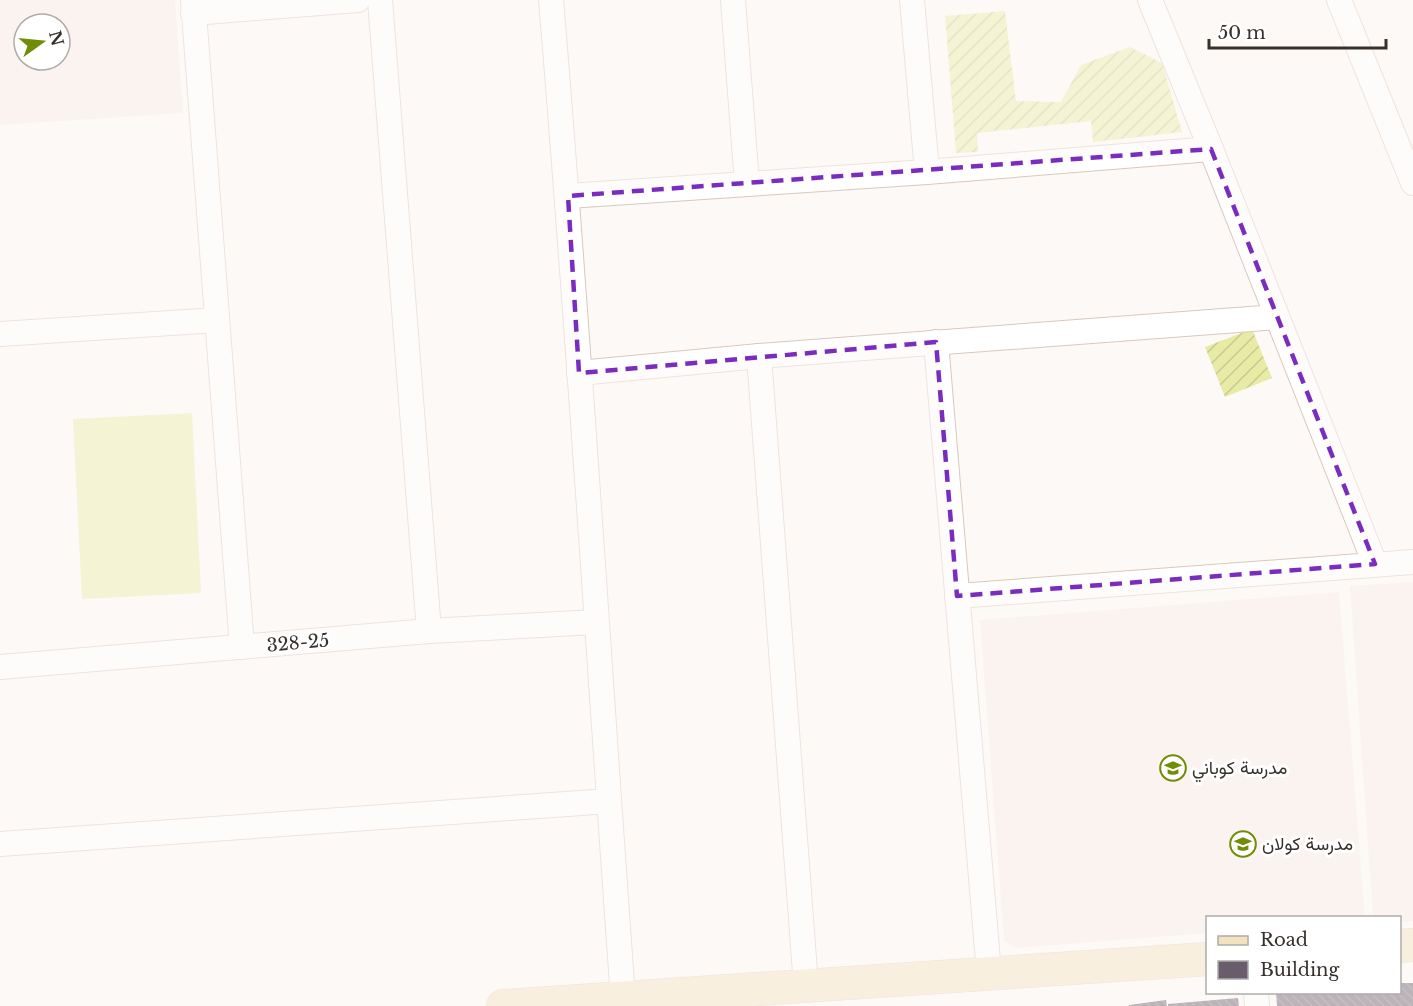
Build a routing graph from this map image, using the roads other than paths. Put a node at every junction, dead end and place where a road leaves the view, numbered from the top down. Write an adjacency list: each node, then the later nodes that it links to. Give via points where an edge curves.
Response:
1 (358, 0): 8 (street)
2 (380, 0): 24 (street)
3 (551, 0): 13 (street)
4 (733, 0): 12 (street)
5 (912, 0): 10 (street)
6 (1150, 0): 9 (street)
7 (1340, 0): 11 (street)
8 (193, 7): 15 (street)
9 (1211, 149): 10 (street); 14 (street)
10 (927, 172): 12 (street)
11 (1413, 183)
12 (747, 184): 13 (street)
13 (568, 196): 19 (street)
14 (1277, 317): 17 (street); 21 (street)
15 (217, 320): 16 (street); 25 (street)
16 (0, 334)
17 (936, 342): 18 (street); 22 (street)
18 (759, 356): 19 (street); 31 (street)
19 (579, 372): 23 (street)
20 (1413, 562): 21 (street)
21 (1375, 564): 22 (street)
22 (957, 596): 30 (street)
23 (595, 622): 24 (street, 328-25); 27 (street)
24 (429, 631): 25 (street, 328-25)
25 (242, 647): 26 (street, 328-25)
26 (0, 667)
27 (609, 801): 28 (street); 32 (street)
28 (0, 844)
29 (1206, 959): 30 (street)
30 (989, 973): 31 (street)
31 (806, 986): 33 (street)
32 (623, 998): 33 (street); 34 (street)
33 (715, 999)
34 (536, 1005): 35 (street)
35 (503, 1006)

